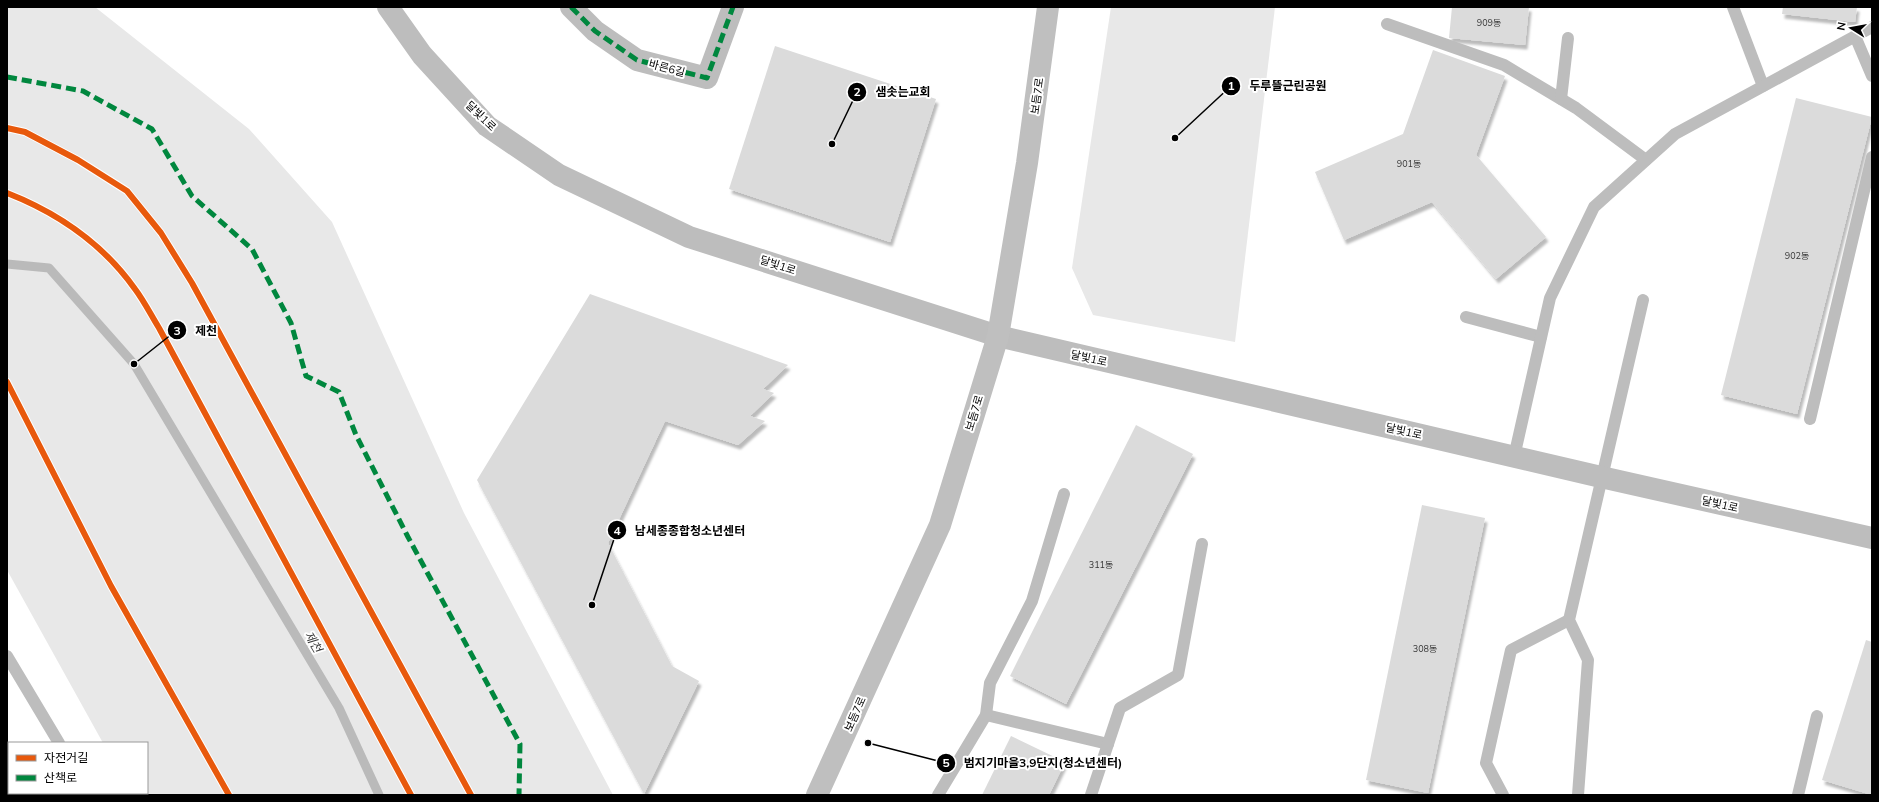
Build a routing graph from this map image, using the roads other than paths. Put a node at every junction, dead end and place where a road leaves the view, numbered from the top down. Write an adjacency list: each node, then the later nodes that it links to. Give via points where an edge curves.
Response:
1 (388, 7): 17 (street, 달빛1로, via 422,55 487,126 559,175 689,237)
2 (571, 7): 3 (street, 바른6길, via 595,31 637,60 707,78)
3 (734, 7)
4 (1048, 7): 17 (street, 보듬7로, via 1027,163)
5 (1733, 7): 11 (lane)
6 (1387, 24): 12 (lane, via 1504,65)
7 (1872, 26): 8 (lane)
8 (1855, 36): 10 (lane); 11 (lane)
9 (1568, 38): 12 (lane)
10 (1872, 76)
11 (1763, 86): 14 (lane, via 1675,134)
12 (1561, 99): 14 (lane)
13 (1872, 156): 19 (lane)
14 (1646, 160): 18 (lane, via 1594,207 1550,298)
15 (1643, 300): 21 (lane)
16 (1466, 317): 18 (lane)
17 (998, 336): 20 (street, 달빛1로); 31 (street, 보듬7로, via 940,525)
18 (1541, 337): 20 (lane)
19 (1810, 419)
20 (1514, 457): 21 (street, 달빛1로)
21 (1601, 477): 23 (street, 달빛1로); 25 (lane)
22 (1064, 494): 27 (lane, via 1032,601 990,683)
23 (1872, 538)
24 (1202, 544): 30 (lane, via 1178,675 1120,708)
25 (1569, 620): 34 (lane, via 1511,650 1486,763); 35 (lane, via 1588,660)
26 (7, 656): 29 (lane)
27 (986, 715): 30 (lane); 32 (lane)
28 (1817, 716): 36 (lane)
29 (58, 742)
30 (1108, 744): 33 (lane)
31 (817, 795)
32 (938, 795)
33 (1091, 795)
34 (1503, 795)
35 (1578, 795)
36 (1798, 795)

